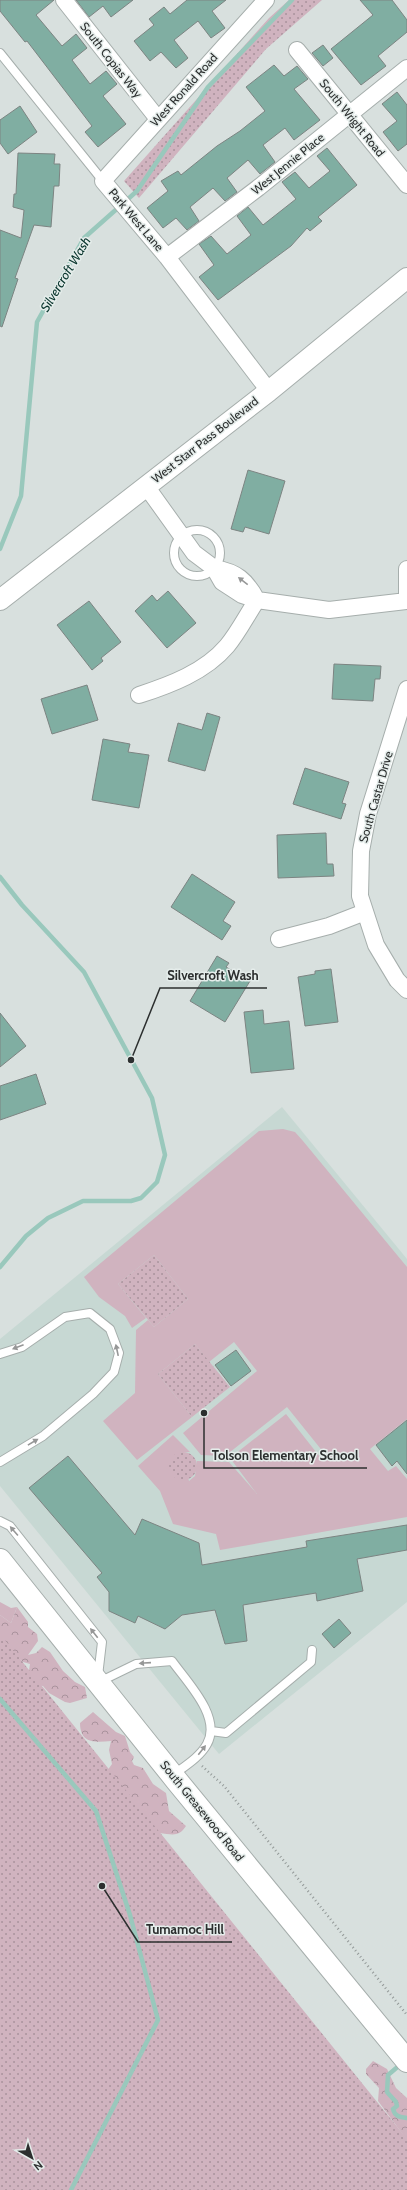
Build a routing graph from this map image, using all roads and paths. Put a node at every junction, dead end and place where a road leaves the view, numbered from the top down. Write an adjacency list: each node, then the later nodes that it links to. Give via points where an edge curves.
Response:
1 (64, 0): 7 (street, South Copias Way)
2 (266, 0): 7 (street, West Ronald Road)
3 (297, 50): 6 (street, South Wright Road)
4 (0, 53): 8 (lane, Park West Lane)
5 (407, 68): 6 (street, West Jennie Place)
6 (349, 115): 9 (street, South Wright Road); 10 (street, West Jennie Place)
7 (158, 119): 8 (street, West Ronald Road)
8 (103, 181): 10 (street, Park West Lane)
9 (407, 185)
10 (167, 257): 12 (street, Park West Lane)
11 (407, 278): 12 (street, West Starr Pass Boulevard)
12 (269, 391): 13 (street, West Starr Pass Boulevard)
13 (146, 486): 14 (street); 18 (street, West Starr Pass Boulevard)
14 (181, 536): 15 (street, via 194,553); 15 (lane, via 193,530 201,530 214,537 220,551)
15 (214, 568): 19 (street, via 222,582 242,595)
16 (407, 569): 17 (street)
17 (407, 599): 19 (street, via 329,610)
18 (0, 600)
19 (258, 600): 21 (street, via 226,647 200,669 161,688)
20 (407, 689): 22 (street, South Castar Drive, via 368,814 361,851 360,896)
21 (139, 695)
22 (366, 912): 23 (street, via 328,926); 24 (street, South Castar Drive, via 376,945 397,980)
23 (279, 939)
24 (407, 990)
25 (0, 1354): 26 (lane, one-way to 25, via 43,1436 93,1394 114,1372 119,1353 110,1329 90,1313 65,1317 22,1347)
26 (0, 1462)
27 (0, 1521): 30 (lane, one-way to 27, via 102,1642 10,1526)
28 (0, 1560): 30 (main road, South Greasewood Road)
29 (312, 1650): 31 (lane, via 311,1662 226,1732)
30 (98, 1683): 31 (lane, one-way to 30, via 207,1710 172,1661 136,1664); 33 (main road, South Greasewood Road)
31 (211, 1731): 33 (lane, one-way to 31, via 199,1755 208,1743)
32 (201, 1766): 34 (path, via 224,1786)
33 (173, 1775): 35 (main road, South Greasewood Road)
34 (407, 2015)
35 (407, 2062)

